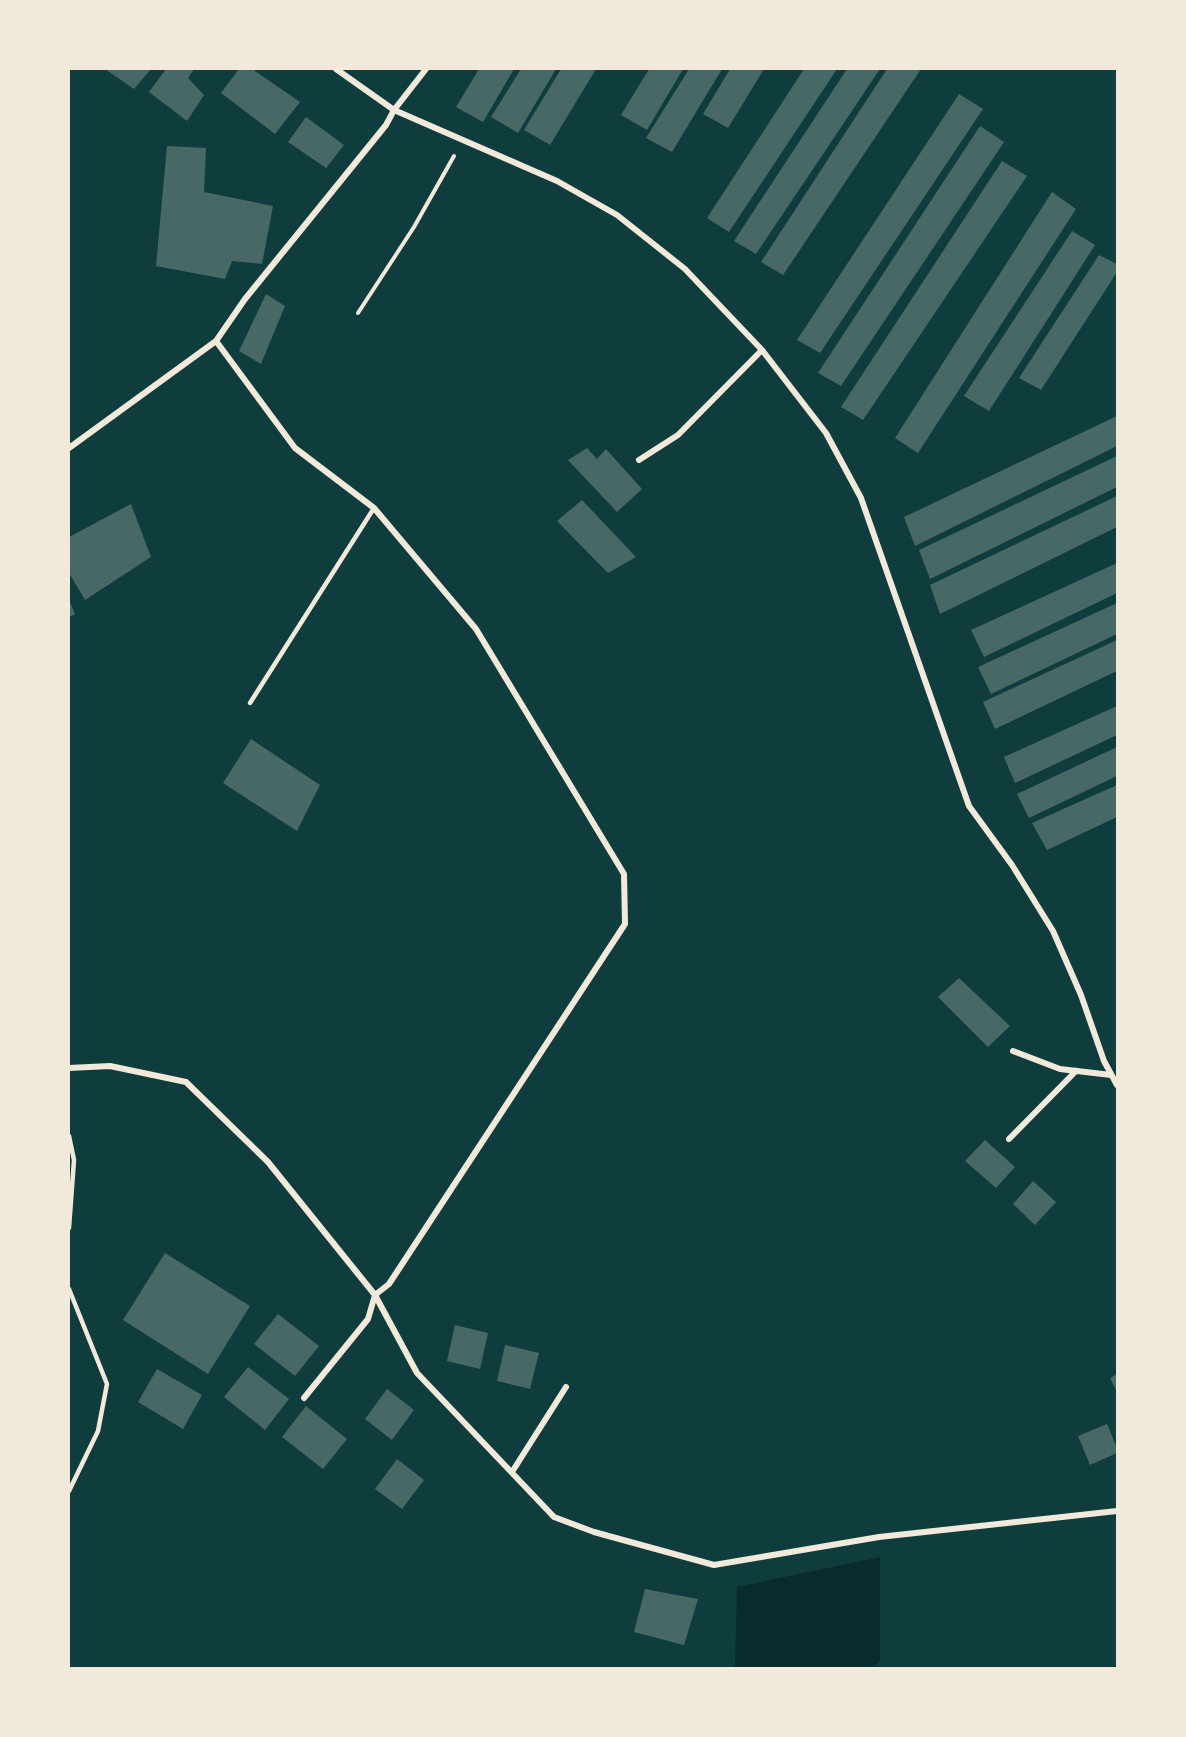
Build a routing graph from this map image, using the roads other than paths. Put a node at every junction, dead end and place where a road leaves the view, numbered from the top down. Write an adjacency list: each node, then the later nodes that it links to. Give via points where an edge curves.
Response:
1 (336, 69): 3 (street)
2 (426, 69): 3 (street)
3 (394, 110): 4 (street); 5 (street, via 557,181 617,216 685,269)
4 (216, 341): 6 (street); 8 (street, via 295,448)
5 (762, 350): 7 (street, via 678,435); 13 (street, via 826,434 861,498 969,806 1053,931)
6 (69, 448)
7 (639, 459)
8 (374, 508): 9 (lane); 19 (street, via 476,629 624,874 625,924 389,1284)
9 (250, 703)
10 (1013, 1051): 12 (street)
11 (69, 1068): 19 (street, via 110,1066 186,1082 267,1162)
12 (1076, 1071): 13 (street); 16 (street)
13 (1112, 1075): 14 (street)
14 (1117, 1085)
15 (69, 1136): 17 (lane, via 74,1160)
16 (1009, 1139)
17 (69, 1228)
18 (69, 1289): 23 (lane, via 107,1384 98,1431)
19 (375, 1295): 21 (street, via 368,1318); 22 (street, via 417,1373)
20 (566, 1387): 22 (street)
21 (304, 1398)
22 (512, 1472): 24 (street, via 554,1516 594,1532 714,1565 879,1538)
23 (69, 1491)
24 (1117, 1511)

